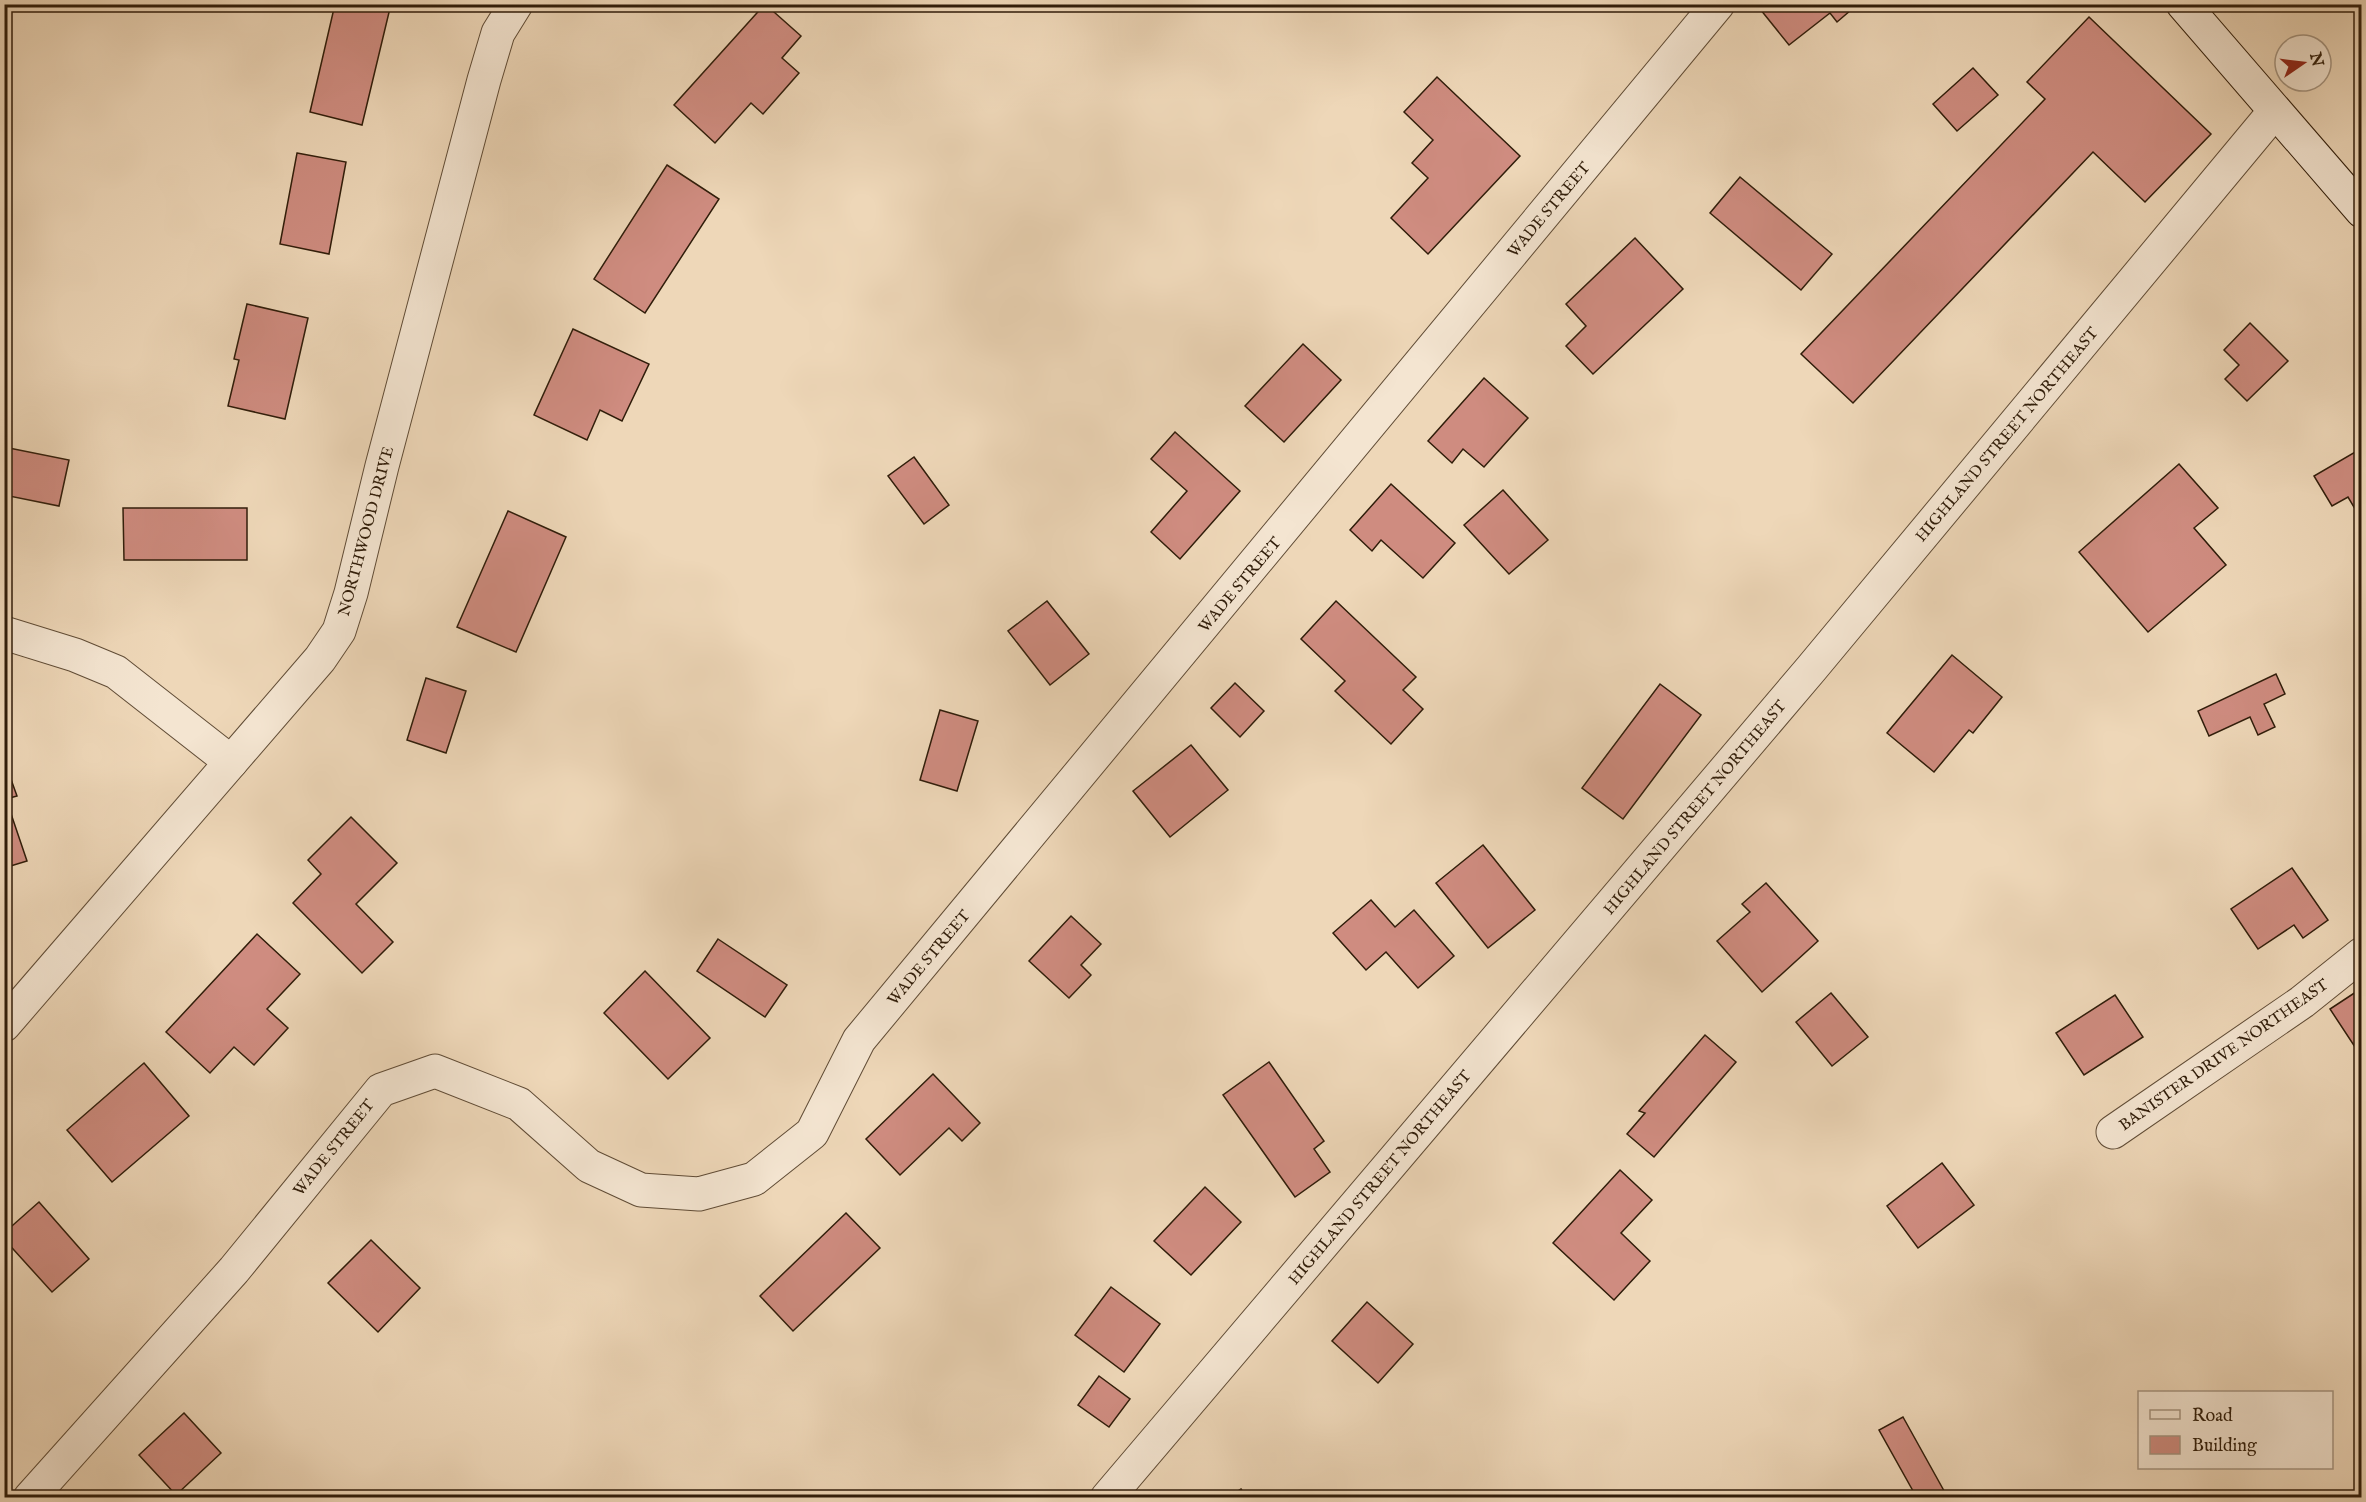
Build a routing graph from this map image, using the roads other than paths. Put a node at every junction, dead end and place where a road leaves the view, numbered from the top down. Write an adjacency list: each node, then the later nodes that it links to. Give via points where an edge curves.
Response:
1 (516, 4): 7 (street, NORTHWOOD DRIVE, via 498,33 484,80 339,631 320,659)
2 (1718, 4): 11 (street, WADE STREET, via 859,1040 812,1133 754,1179 699,1194 641,1190 589,1166 519,1104 435,1071 381,1090 234,1270)
3 (2183, 4): 4 (street)
4 (2275, 111): 5 (street); 12 (street, HIGHLAND STREET NORTHEAST, via 1811,669)
5 (2361, 211)
6 (4, 633): 7 (street, via 116,672)
7 (231, 762): 9 (street, NORTHWOOD DRIVE)
8 (2361, 954): 10 (street, BANISTER DRIVE NORTHEAST, via 2302,1002)
9 (4, 1025)
10 (2113, 1132)
11 (30, 1497)
12 (1107, 1497)

